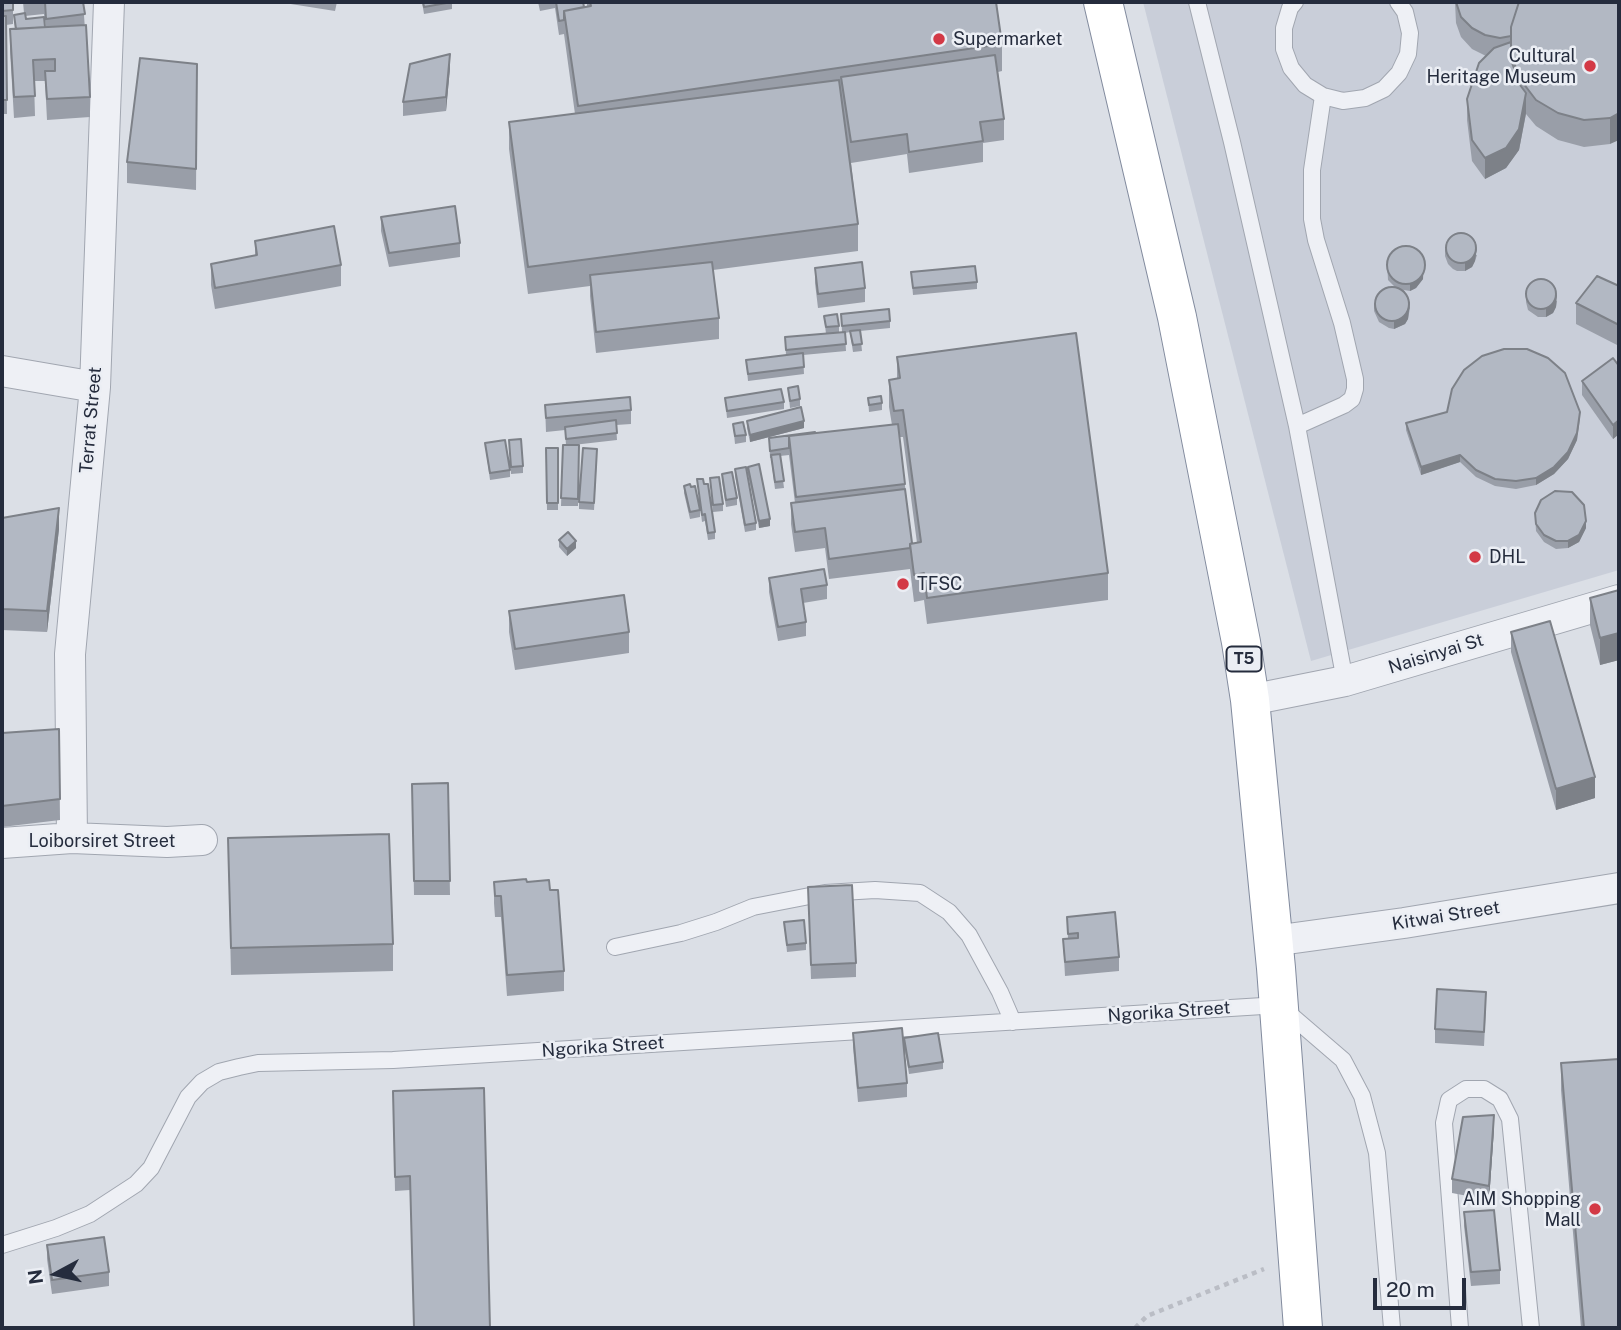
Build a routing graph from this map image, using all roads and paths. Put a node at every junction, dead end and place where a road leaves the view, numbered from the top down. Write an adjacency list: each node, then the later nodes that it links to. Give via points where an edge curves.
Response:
1 (109, 2): 8 (street, Terrat Street)
2 (1103, 2): 12 (highway, T5, via 1177,317)
3 (1196, 2): 9 (lane)
4 (1294, 2): 6 (lane, via 1284,28 1284,49 1291,68 1305,85)
5 (1398, 2): 6 (lane, via 1410,33 1408,54 1399,74 1384,89 1365,98 1343,101)
6 (1323, 96): 9 (lane, via 1311,170 1312,219 1342,323 1355,389 1344,405)
7 (2, 371): 8 (street)
8 (95, 387): 13 (street, Terrat Street, via 70,654)
9 (1297, 426): 11 (lane)
10 (1619, 600): 11 (street, Naisinyai St)
11 (1345, 681): 12 (street, Naisinyai St)
12 (1250, 701): 17 (highway, T5)
13 (72, 838): 14 (street, Loiborsiret Street); 15 (street, Loiborsiret Street)
14 (202, 841)
15 (2, 843)
16 (1619, 888): 17 (street, Kitwai Street)
17 (1273, 941): 19 (highway, T5)
18 (615, 947): 20 (lane, via 681,933 753,907 825,893 920,893 949,912 969,935)
19 (1279, 1005): 20 (lane, Ngorika Street); 22 (highway, T5); 25 (lane, via 1343,1060 1362,1096 1377,1153)
20 (1013, 1022): 21 (lane, Ngorika Street, via 239,1067 202,1082 188,1097 151,1168 136,1184 90,1214)
21 (2, 1245)
22 (1297, 1255): 23 (path, via 1147,1316); 24 (highway, T5)
23 (1135, 1328)
24 (1303, 1328)
25 (1392, 1328)
26 (1460, 1328): 27 (lane, via 1444,1123 1449,1100 1466,1089 1484,1089 1500,1098 1510,1119)
27 (1531, 1328)

